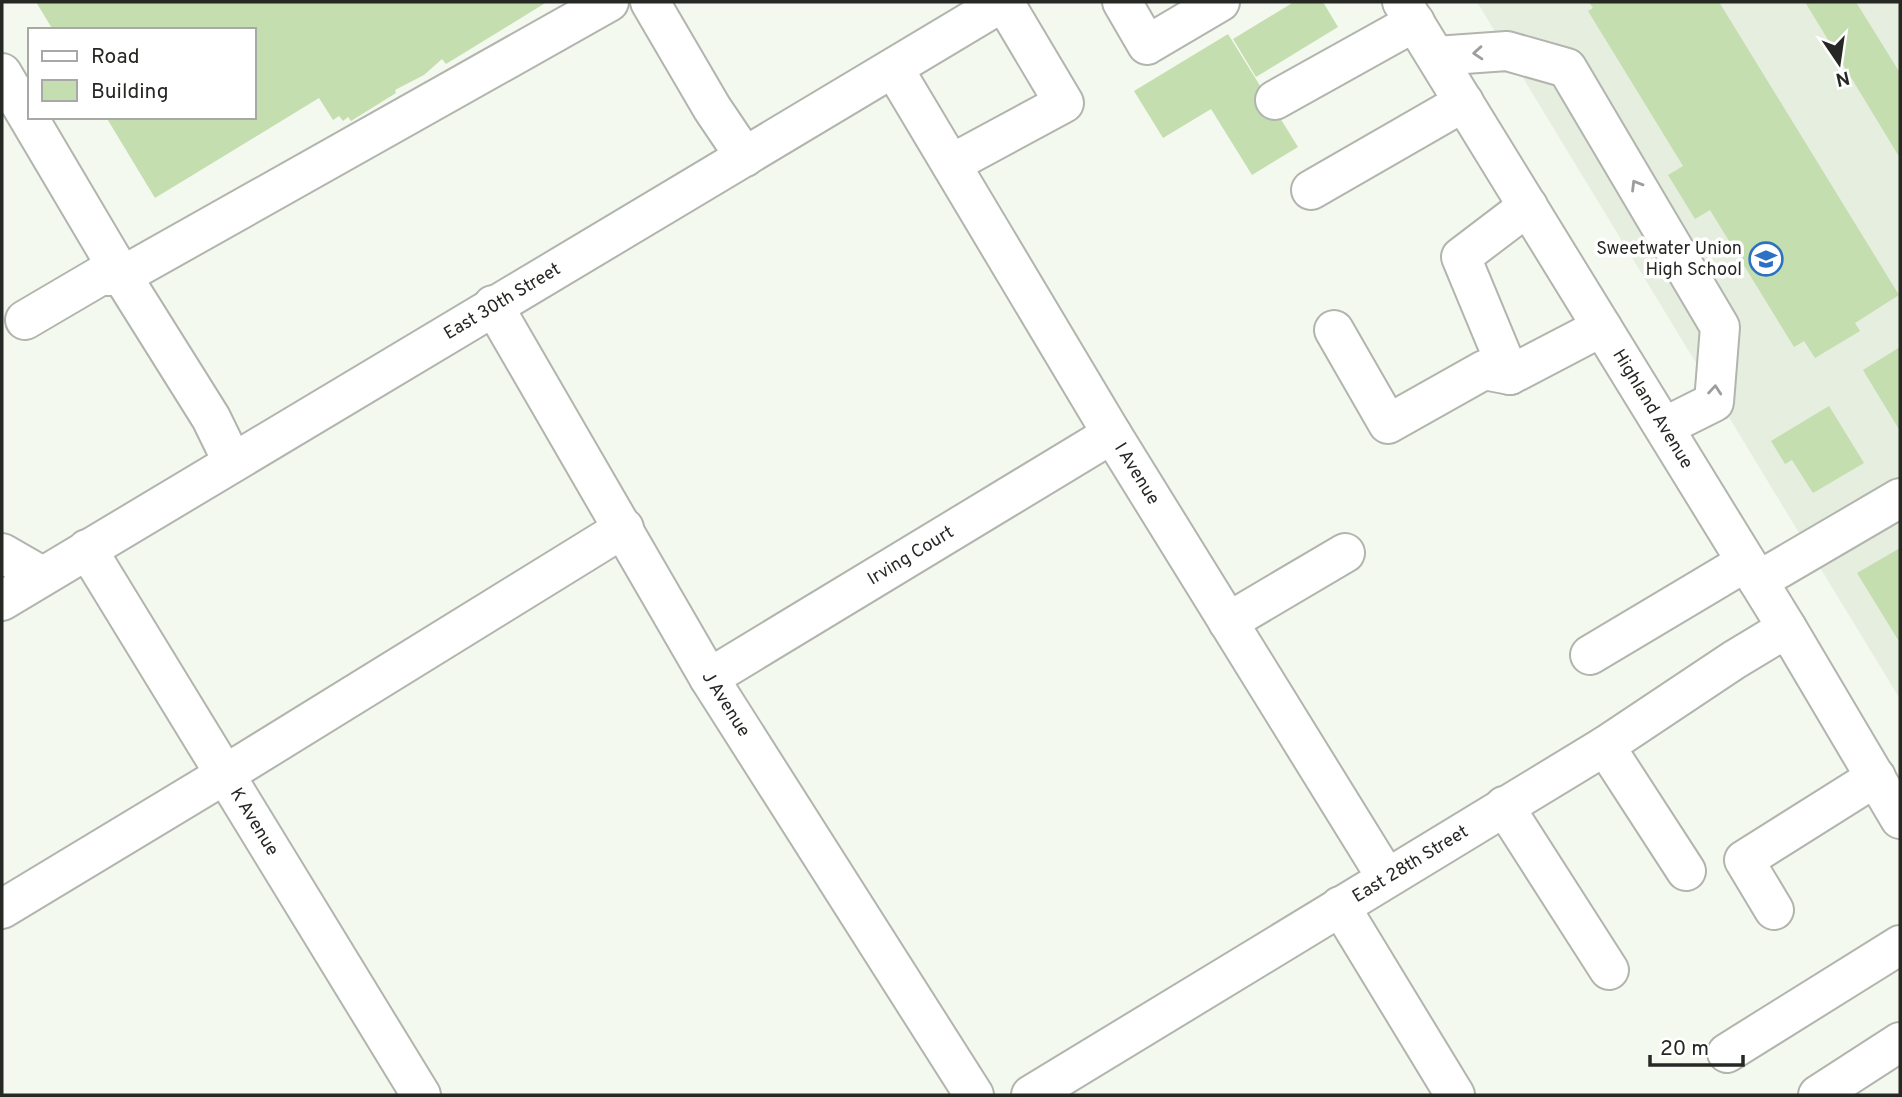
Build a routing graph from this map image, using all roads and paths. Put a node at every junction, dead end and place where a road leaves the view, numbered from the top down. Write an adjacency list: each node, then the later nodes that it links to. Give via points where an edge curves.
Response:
1 (609, 2): 18 (street)
2 (650, 2): 14 (street)
3 (1004, 2): 8 (street, East 30th Street); 15 (street, via 1064,103)
4 (1122, 2): 5 (street, via 1147,45)
5 (1220, 2)
6 (1408, 12): 7 (street, Highland Avenue); 10 (street)
7 (1436, 56): 11 (street, Highland Avenue); 24 (street, one-way to 7, via 1714,402 1720,327 1567,68 1507,51)
8 (894, 69): 14 (street, East 30th Street); 15 (street, I Avenue)
9 (2, 74): 12 (street)
10 (1275, 100)
11 (1464, 102): 16 (street); 17 (street, Highland Avenue)
12 (28, 118)
13 (29, 119): 18 (street)
14 (745, 157): 19 (street, East 30th Street)
15 (951, 164): 25 (street, I Avenue)
16 (1311, 190)
17 (1528, 206): 21 (street, Highland Avenue); 23 (street, via 1461,257)
18 (122, 276): 20 (street, via 100,276); 26 (street, via 211,418)
19 (493, 305): 26 (street, East 30th Street); 28 (street, J Avenue)
20 (25, 320)
21 (1602, 327): 23 (street); 24 (street, Highland Avenue)
22 (1334, 330): 23 (street, via 1388,424 1484,370)
23 (1510, 375)
24 (1664, 427): 32 (street, Highland Avenue)
25 (1112, 433): 35 (street, I Avenue); 38 (street, Irving Court)
26 (232, 461): 29 (street, East 30th Street)
27 (1900, 498): 32 (street)
28 (624, 528): 38 (street, J Avenue); 40 (street)
29 (87, 549): 33 (street, East 30th Street); 40 (street, K Avenue)
30 (2, 553): 33 (street)
31 (1345, 553): 35 (street)
32 (1752, 572): 36 (street, Highland Avenue); 37 (street)
33 (42, 576): 34 (street, East 30th Street)
34 (2, 601)
35 (1228, 622): 45 (street, I Avenue)
36 (1787, 628): 39 (street, East 28th Street); 41 (street, Highland Avenue)
37 (1590, 655)
38 (709, 678): 54 (street, J Avenue)
39 (1605, 746): 42 (street, East 28th Street); 44 (street)
40 (224, 775): 47 (street); 53 (street, K Avenue)
41 (1876, 778): 43 (street, Highland Avenue); 48 (street, via 1744,860)
42 (1504, 806): 45 (street, East 28th Street); 50 (street)
43 (1900, 819)
44 (1686, 871)
45 (1386, 877): 46 (street, East 28th Street)
46 (1340, 906): 55 (street, East 28th Street); 56 (street)
47 (2, 908)
48 (1774, 910)
49 (1900, 945): 52 (street)
50 (1609, 970)
51 (1900, 1042): 57 (street)
52 (1727, 1053)
53 (421, 1095)
54 (974, 1095)
55 (1031, 1095)
56 (1455, 1095)
57 (1818, 1095)

